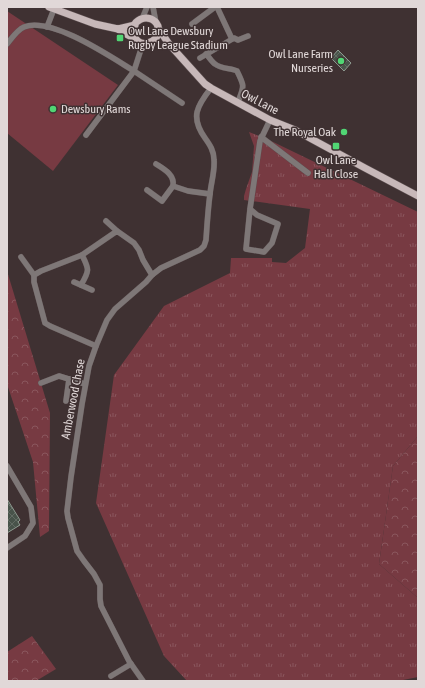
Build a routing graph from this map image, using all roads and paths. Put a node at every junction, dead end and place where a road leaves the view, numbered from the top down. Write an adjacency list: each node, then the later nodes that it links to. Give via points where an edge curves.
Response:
1 (147, 7): 5 (street)
2 (153, 7): 8 (street)
3 (216, 7): 7 (street); 14 (street)
4 (51, 8): 9 (street); 10 (main road, via 95,24)
5 (142, 19): 6 (main road); 8 (main road, via 151,19)
6 (134, 24): 10 (main road); 12 (main road)
7 (192, 24)
8 (157, 25): 13 (main road, via 158,33); 17 (main road, Owl Lane)
9 (47, 27): 16 (street, via 24,27); 20 (street, via 87,43)
10 (118, 29): 12 (main road, via 123,34)
11 (248, 36): 14 (street, via 238,40)
12 (135, 38): 15 (main road)
13 (155, 39): 15 (main road, via 150,43); 17 (main road, Owl Lane)
14 (232, 39): 18 (street)
15 (143, 43): 20 (street)
16 (7, 44)
17 (169, 44): 21 (main road, Owl Lane)
18 (206, 54): 19 (street); 22 (street, via 215,64 237,71 243,84)
19 (200, 58)
20 (134, 71): 23 (street); 25 (street)
21 (211, 88): 22 (main road, Owl Lane); 31 (street, Amberwood Chase, via 200,102 197,117 201,133 214,154)
22 (238, 102): 24 (main road, Owl Lane)
23 (182, 103)
24 (270, 120): 26 (street); 32 (main road, Owl Lane, via 295,130)
25 (86, 135)
26 (261, 137): 28 (street); 33 (street)
27 (156, 164): 29 (street, via 172,177)
28 (308, 173)
29 (173, 186): 30 (street, via 162,201); 31 (street)
30 (147, 190)
31 (210, 194): 39 (street, Amberwood Chase, via 204,246)
32 (418, 196)
33 (250, 209): 33 (street, via 246,249 264,252 272,243 278,224)
34 (106, 221): 35 (street)
35 (117, 231): 36 (street); 39 (street, via 139,250)
36 (82, 255): 38 (street); 41 (street, via 88,268)
37 (21, 257): 38 (street)
38 (34, 275): 43 (street, via 45,322)
39 (152, 275): 43 (street, Amberwood Chase, via 115,309)
40 (74, 282): 41 (street)
41 (81, 285): 42 (street)
42 (92, 290)
43 (96, 346): 46 (street, Amberwood Chase)
44 (69, 379): 45 (street, via 59,376); 46 (street); 47 (street)
45 (41, 383)
46 (85, 384): 50 (street, Amberwood Chase, via 70,477 68,518 77,551 98,580 101,606)
47 (66, 401)
48 (7, 466): 49 (street, via 31,507 33,522 25,536)
49 (7, 548)
50 (131, 664): 51 (street); 52 (street, Amberwood Chase)
51 (111, 676)
52 (143, 681)

